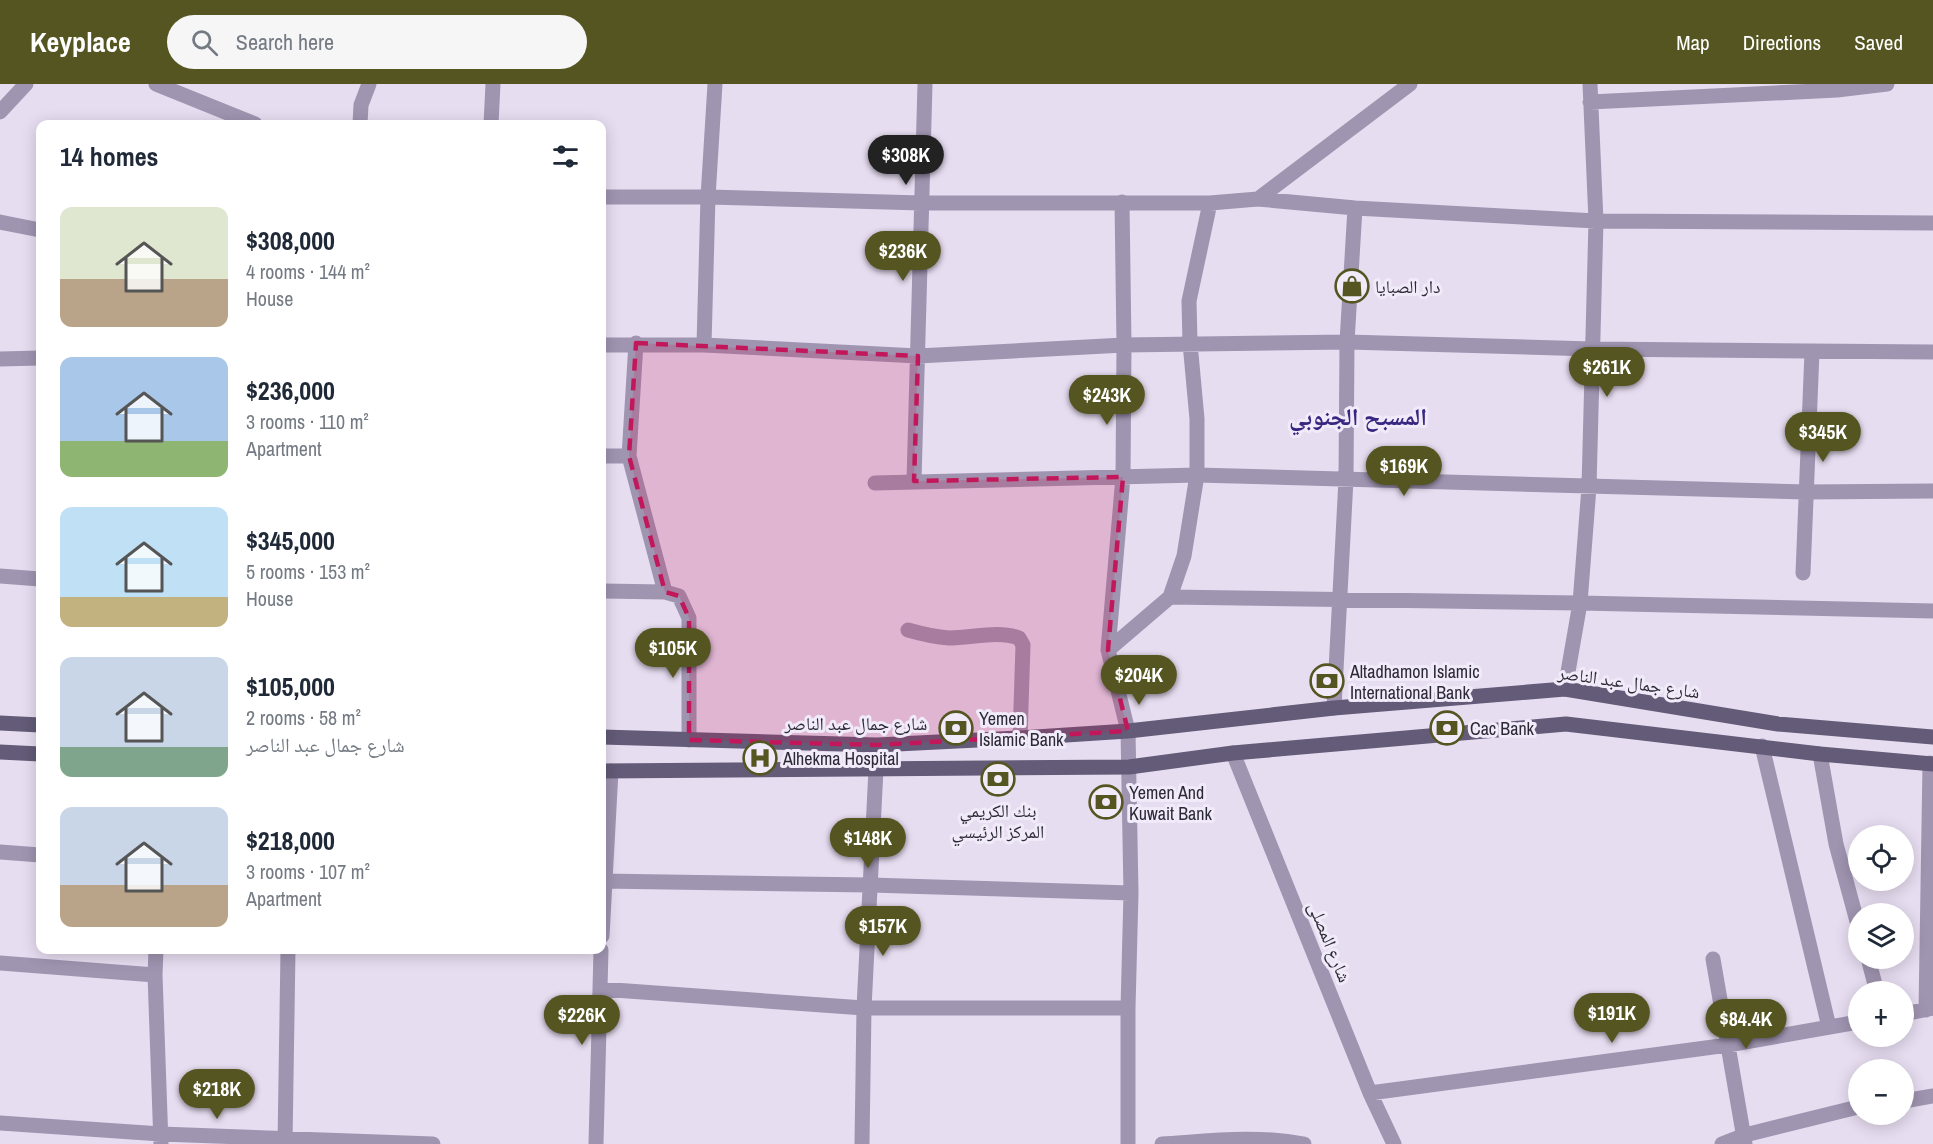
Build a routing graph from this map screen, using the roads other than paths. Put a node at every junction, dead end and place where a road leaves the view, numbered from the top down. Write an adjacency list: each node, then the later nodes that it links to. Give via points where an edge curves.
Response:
1 (27, 84): 11 (street)
2 (156, 84): 12 (street)
3 (369, 84): 13 (street)
4 (493, 84): 14 (street)
5 (715, 84): 16 (street)
6 (925, 84): 19 (street)
7 (1410, 84): 17 (street)
8 (1590, 84): 10 (street)
9 (1887, 84): 10 (street)
10 (1590, 102): 22 (street)
11 (0, 112)
12 (245, 120)
13 (360, 120)
14 (491, 120)
15 (606, 197): 16 (street)
16 (708, 197): 19 (street); 30 (street)
17 (1258, 199): 20 (street); 21 (street)
18 (1122, 202): 19 (street); 20 (street); 31 (street)
19 (921, 203): 35 (street)
20 (1210, 203): 27 (street, via 1189,301)
21 (1355, 208): 22 (street); 26 (street)
22 (1596, 221): 24 (street); 32 (street)
23 (0, 222): 25 (street)
24 (1933, 223)
25 (36, 229)
26 (1347, 342): 27 (street); 32 (street); 42 (street)
27 (1190, 343): 31 (street); 40 (street)
28 (636, 344): 29 (street); 30 (street); 39 (street)
29 (606, 345)
30 (704, 345): 35 (street)
31 (1124, 345): 35 (street); 41 (street)
32 (1592, 349): 33 (street); 45 (street)
33 (1812, 352): 34 (street); 47 (street)
34 (1933, 352)
35 (918, 356): 43 (street)
36 (36, 358): 37 (street)
37 (0, 359)
38 (606, 456): 39 (street)
39 (629, 456): 52 (street)
40 (1197, 475): 41 (street); 42 (street); 53 (street, via 1184,556)
41 (1123, 477): 43 (street); 58 (street)
42 (1346, 479): 45 (street); 54 (street)
43 (914, 481): 44 (street)
44 (875, 483)
45 (1589, 487): 47 (street); 55 (street)
46 (1933, 490): 47 (street)
47 (1805, 492): 48 (street)
48 (1803, 573)
49 (0, 576): 50 (street)
50 (36, 579)
51 (606, 591): 52 (street)
52 (665, 592): 67 (street, via 679,596 689,618)
53 (1170, 597): 54 (street); 58 (street)
54 (1339, 599): 55 (street); 60 (street)
55 (1580, 603): 56 (street); 59 (street)
56 (1933, 611)
57 (908, 630): 66 (street, via 950,638 1010,634 1019,638 1023,645)
58 (1108, 650): 63 (street)
59 (1565, 689): 60 (main road, شارع جمال عبد الناصر); 65 (main road, شارع جمال عبد الناصر, via 1778,724)
60 (1334, 708): 63 (main road, شارع جمال عبد الناصر)
61 (0, 723): 62 (main road)
62 (36, 725)
63 (1128, 731): 66 (main road, شارع جمال عبد الناصر); 74 (street)
64 (606, 737): 67 (main road, شارع جمال عبد الناصر)
65 (1933, 737)
66 (1020, 738): 67 (main road, شارع جمال عبد الناصر, via 877,745)
67 (689, 740)
68 (1762, 746): 70 (main road, via 1566,724); 72 (main road); 95 (street)
69 (0, 752): 71 (main road)
70 (1233, 753): 74 (main road); 97 (street, شارع المصلى)
71 (36, 754)
72 (1820, 754): 73 (main road); 82 (street, via 1836,844)
73 (1931, 763): 92 (street)
74 (1129, 767): 75 (main road); 81 (street)
75 (876, 770): 76 (main road); 80 (street)
76 (606, 771)
77 (0, 852): 78 (street)
78 (36, 855)
79 (606, 881): 80 (street)
80 (870, 885): 81 (street); 90 (street)
81 (1131, 893): 91 (street)
82 (1852, 903)
83 (156, 954): 88 (street)
84 (288, 954): 104 (street)
85 (601, 954): 89 (street)
86 (1713, 959): 96 (street)
87 (0, 963): 88 (street)
88 (155, 975): 102 (street)
89 (600, 989): 90 (street); 106 (street)
90 (864, 1008): 91 (street); 107 (street)
91 (1128, 1008): 108 (street)
92 (1929, 1009): 93 (street)
93 (1914, 1012)
94 (1848, 1024): 95 (street)
95 (1829, 1027): 96 (street)
96 (1728, 1045): 97 (street); 103 (street)
97 (1370, 1094): 111 (street, شارع المصلى)
98 (1933, 1096): 99 (street)
99 (1914, 1099)
100 (1848, 1110): 103 (street)
101 (0, 1123): 102 (street)
102 (161, 1139): 104 (street)
103 (1745, 1140): 112 (street)
104 (285, 1142): 105 (street)
105 (433, 1144)
106 (596, 1144)
107 (862, 1144)
108 (1128, 1144)
109 (1162, 1144): 110 (street, via 1256,1139)
110 (1304, 1144)
111 (1394, 1144)
112 (1722, 1144)

